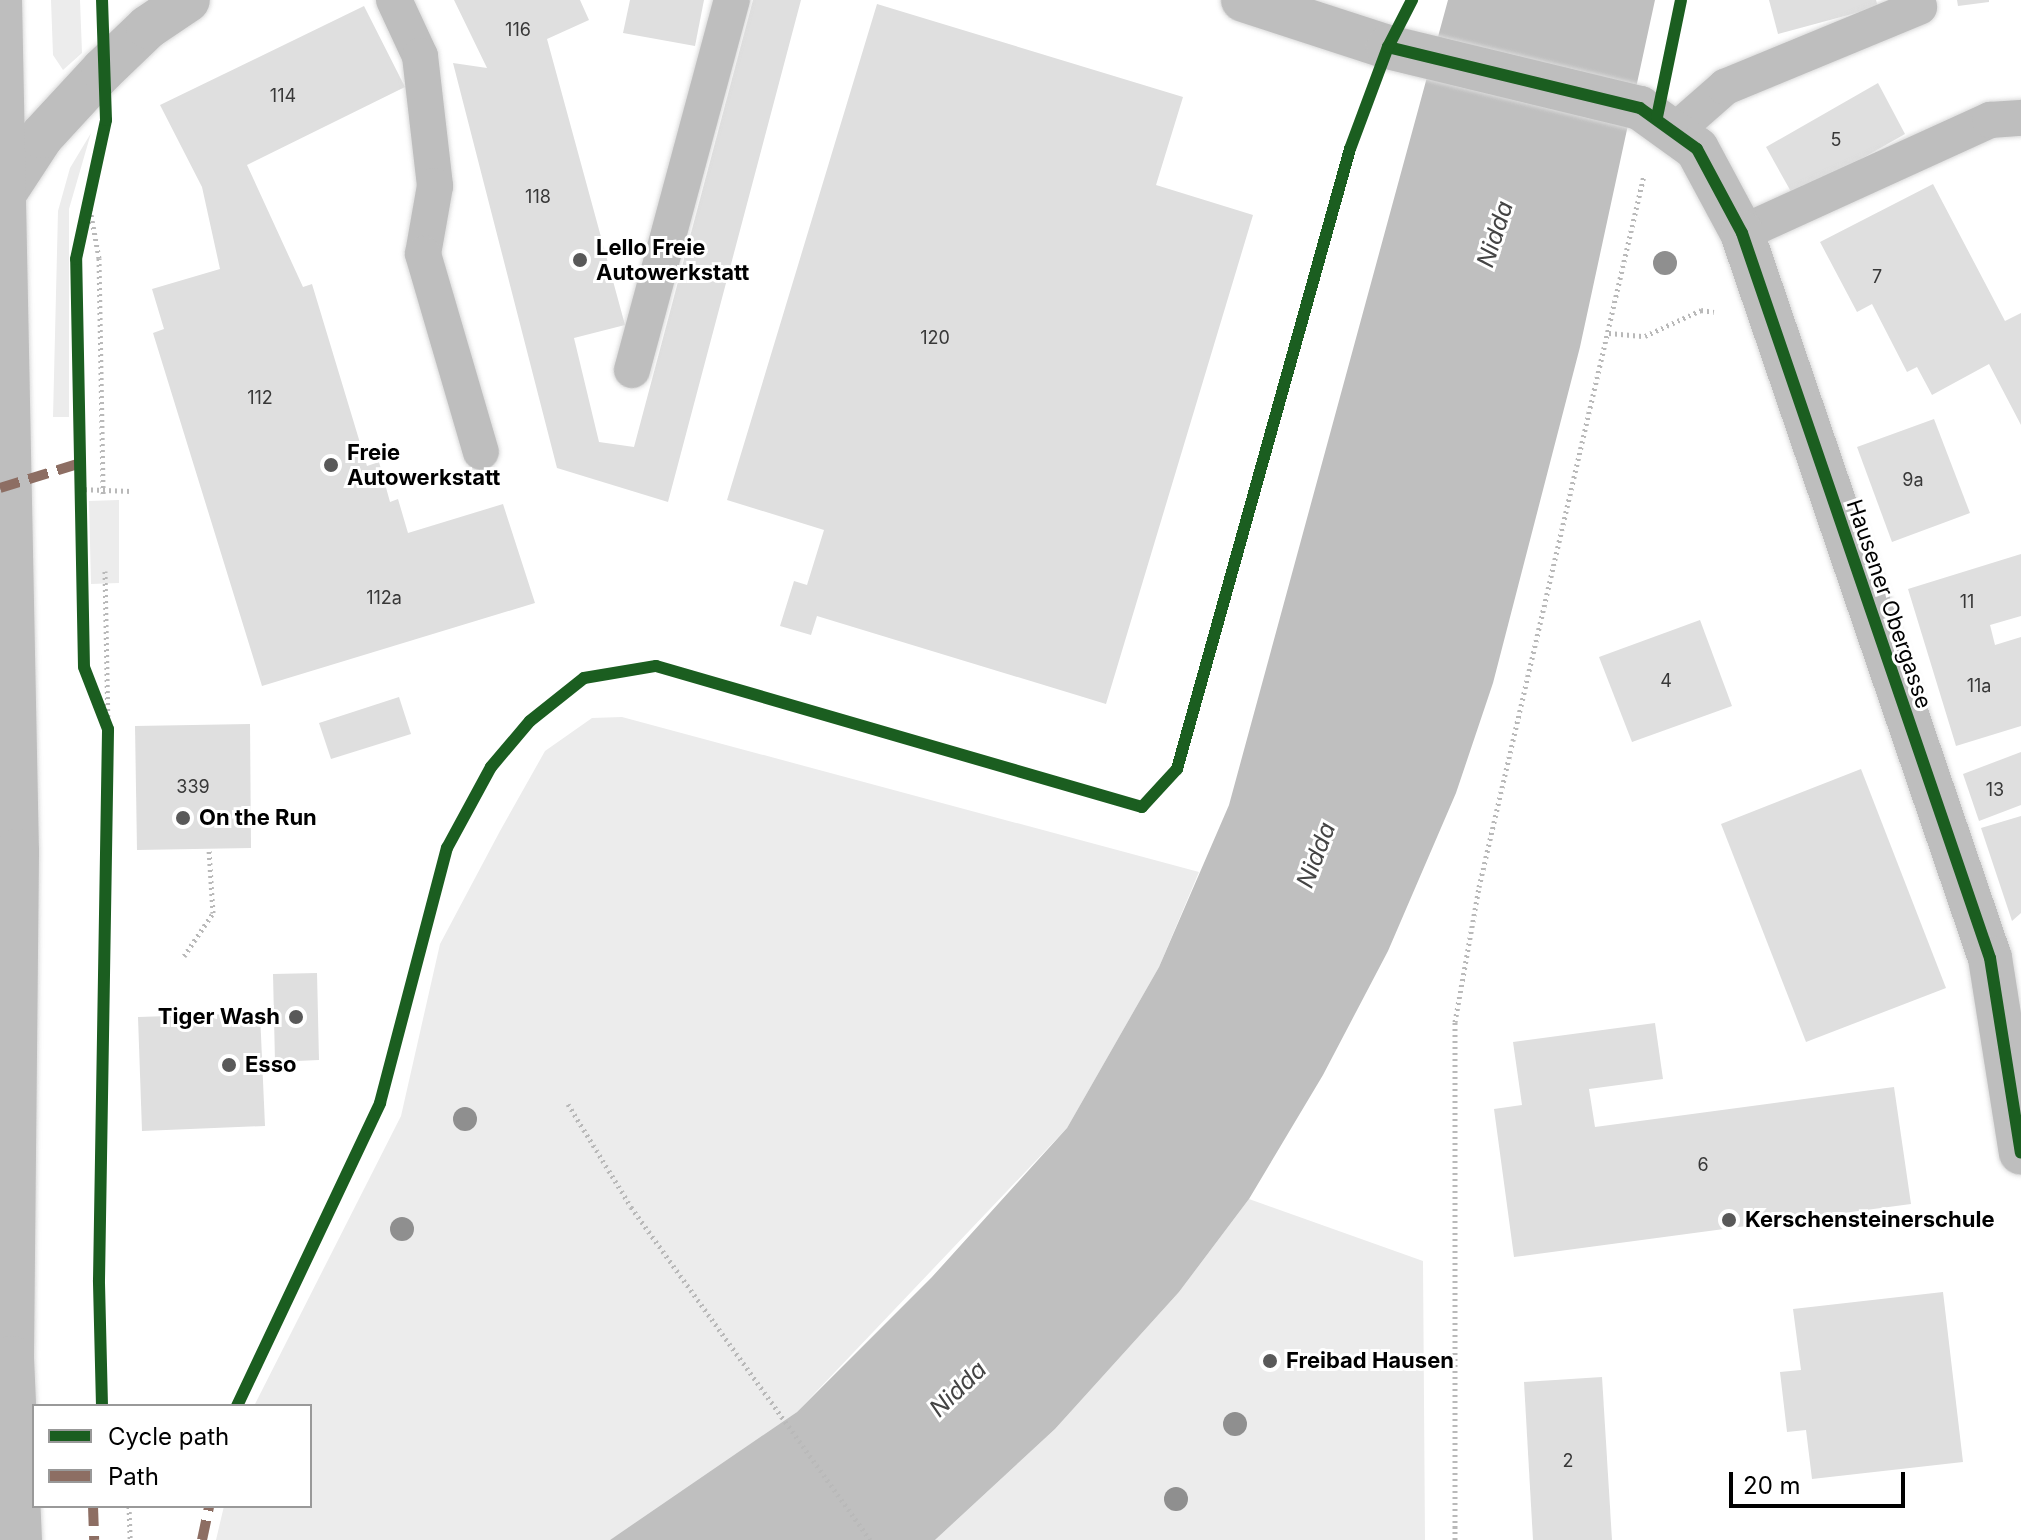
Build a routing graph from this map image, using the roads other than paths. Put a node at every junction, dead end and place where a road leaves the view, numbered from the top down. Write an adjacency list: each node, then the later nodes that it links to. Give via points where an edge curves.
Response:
1 (0, 0): 9 (street)
2 (188, 0): 9 (street, via 148,27 103,70 42,136)
3 (394, 0): 12 (lane, via 420,56 435,186 423,254)
4 (732, 0): 11 (lane)
5 (1243, 0): 8 (street, via 1423,56)
6 (1919, 7): 8 (lane)
7 (2021, 118): 10 (lane, via 1990,120)
8 (1658, 119): 10 (street, Hausener Obergasse, via 1697,149)
9 (6, 191): 15 (street, via 17,851 12,1358)
10 (1742, 233): 13 (street, Hausener Obergasse, via 1990,958)
11 (632, 370)
12 (481, 452)
13 (2008, 986): 14 (street, Hausener Obergasse)
14 (2021, 1153)
15 (20, 1540)

